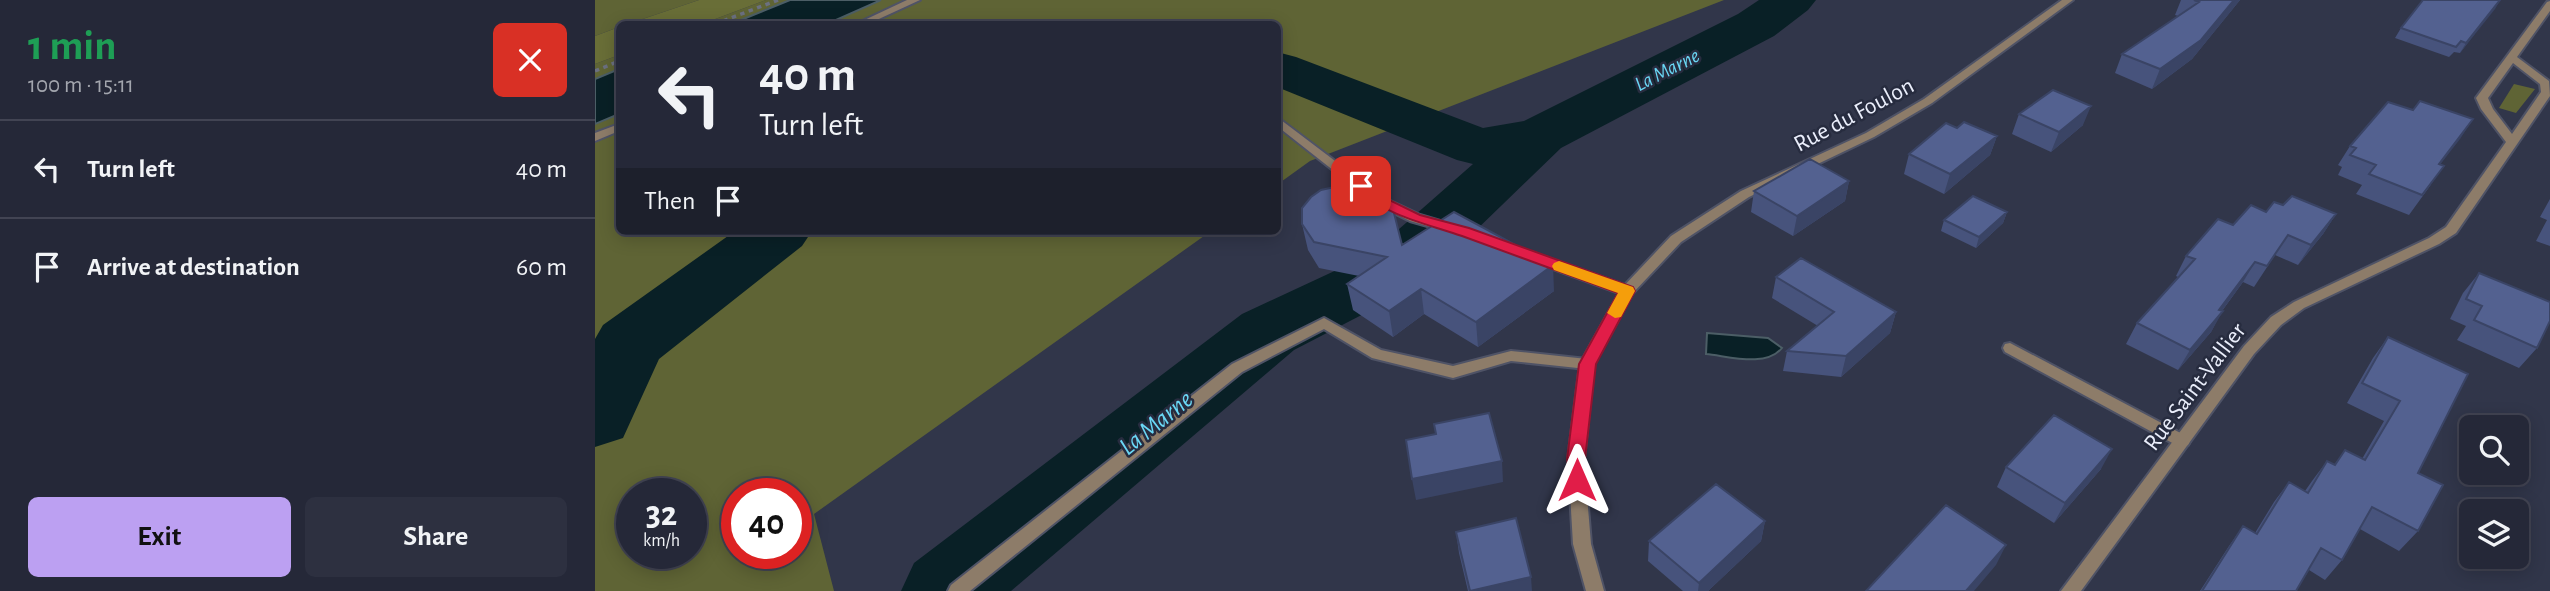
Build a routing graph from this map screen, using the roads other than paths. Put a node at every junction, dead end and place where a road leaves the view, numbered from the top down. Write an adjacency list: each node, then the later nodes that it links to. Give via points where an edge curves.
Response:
1 (915, 0): 4 (street)
2 (2068, 0): 12 (street, Rue du Foulon, via 1928,101 1870,135 1745,194 1688,231)
3 (2550, 4): 5 (street)
4 (868, 21)
5 (2511, 57): 9 (street, via 2482,98 2485,109); 9 (street, Rue Saint-Vallier, via 2545,83 2547,92)
6 (1281, 123): 10 (street, via 1380,201 1415,218)
7 (616, 128): 8 (street)
8 (595, 138)
9 (2511, 141): 15 (street, Rue Saint-Vallier, via 2451,230 2299,305 2276,321 2249,349)
10 (1464, 232)
11 (1514, 250): 12 (street)
12 (1627, 291): 14 (street, Rue du Foulon)
13 (2010, 348): 15 (street)
14 (1587, 364): 16 (street, via 1511,356 1453,372 1377,354 1324,323 1237,368); 17 (street, via 1576,459 1582,544)
15 (2182, 442): 18 (street, Rue Saint-Vallier)
16 (957, 591)
17 (1595, 591)
18 (2070, 591)

